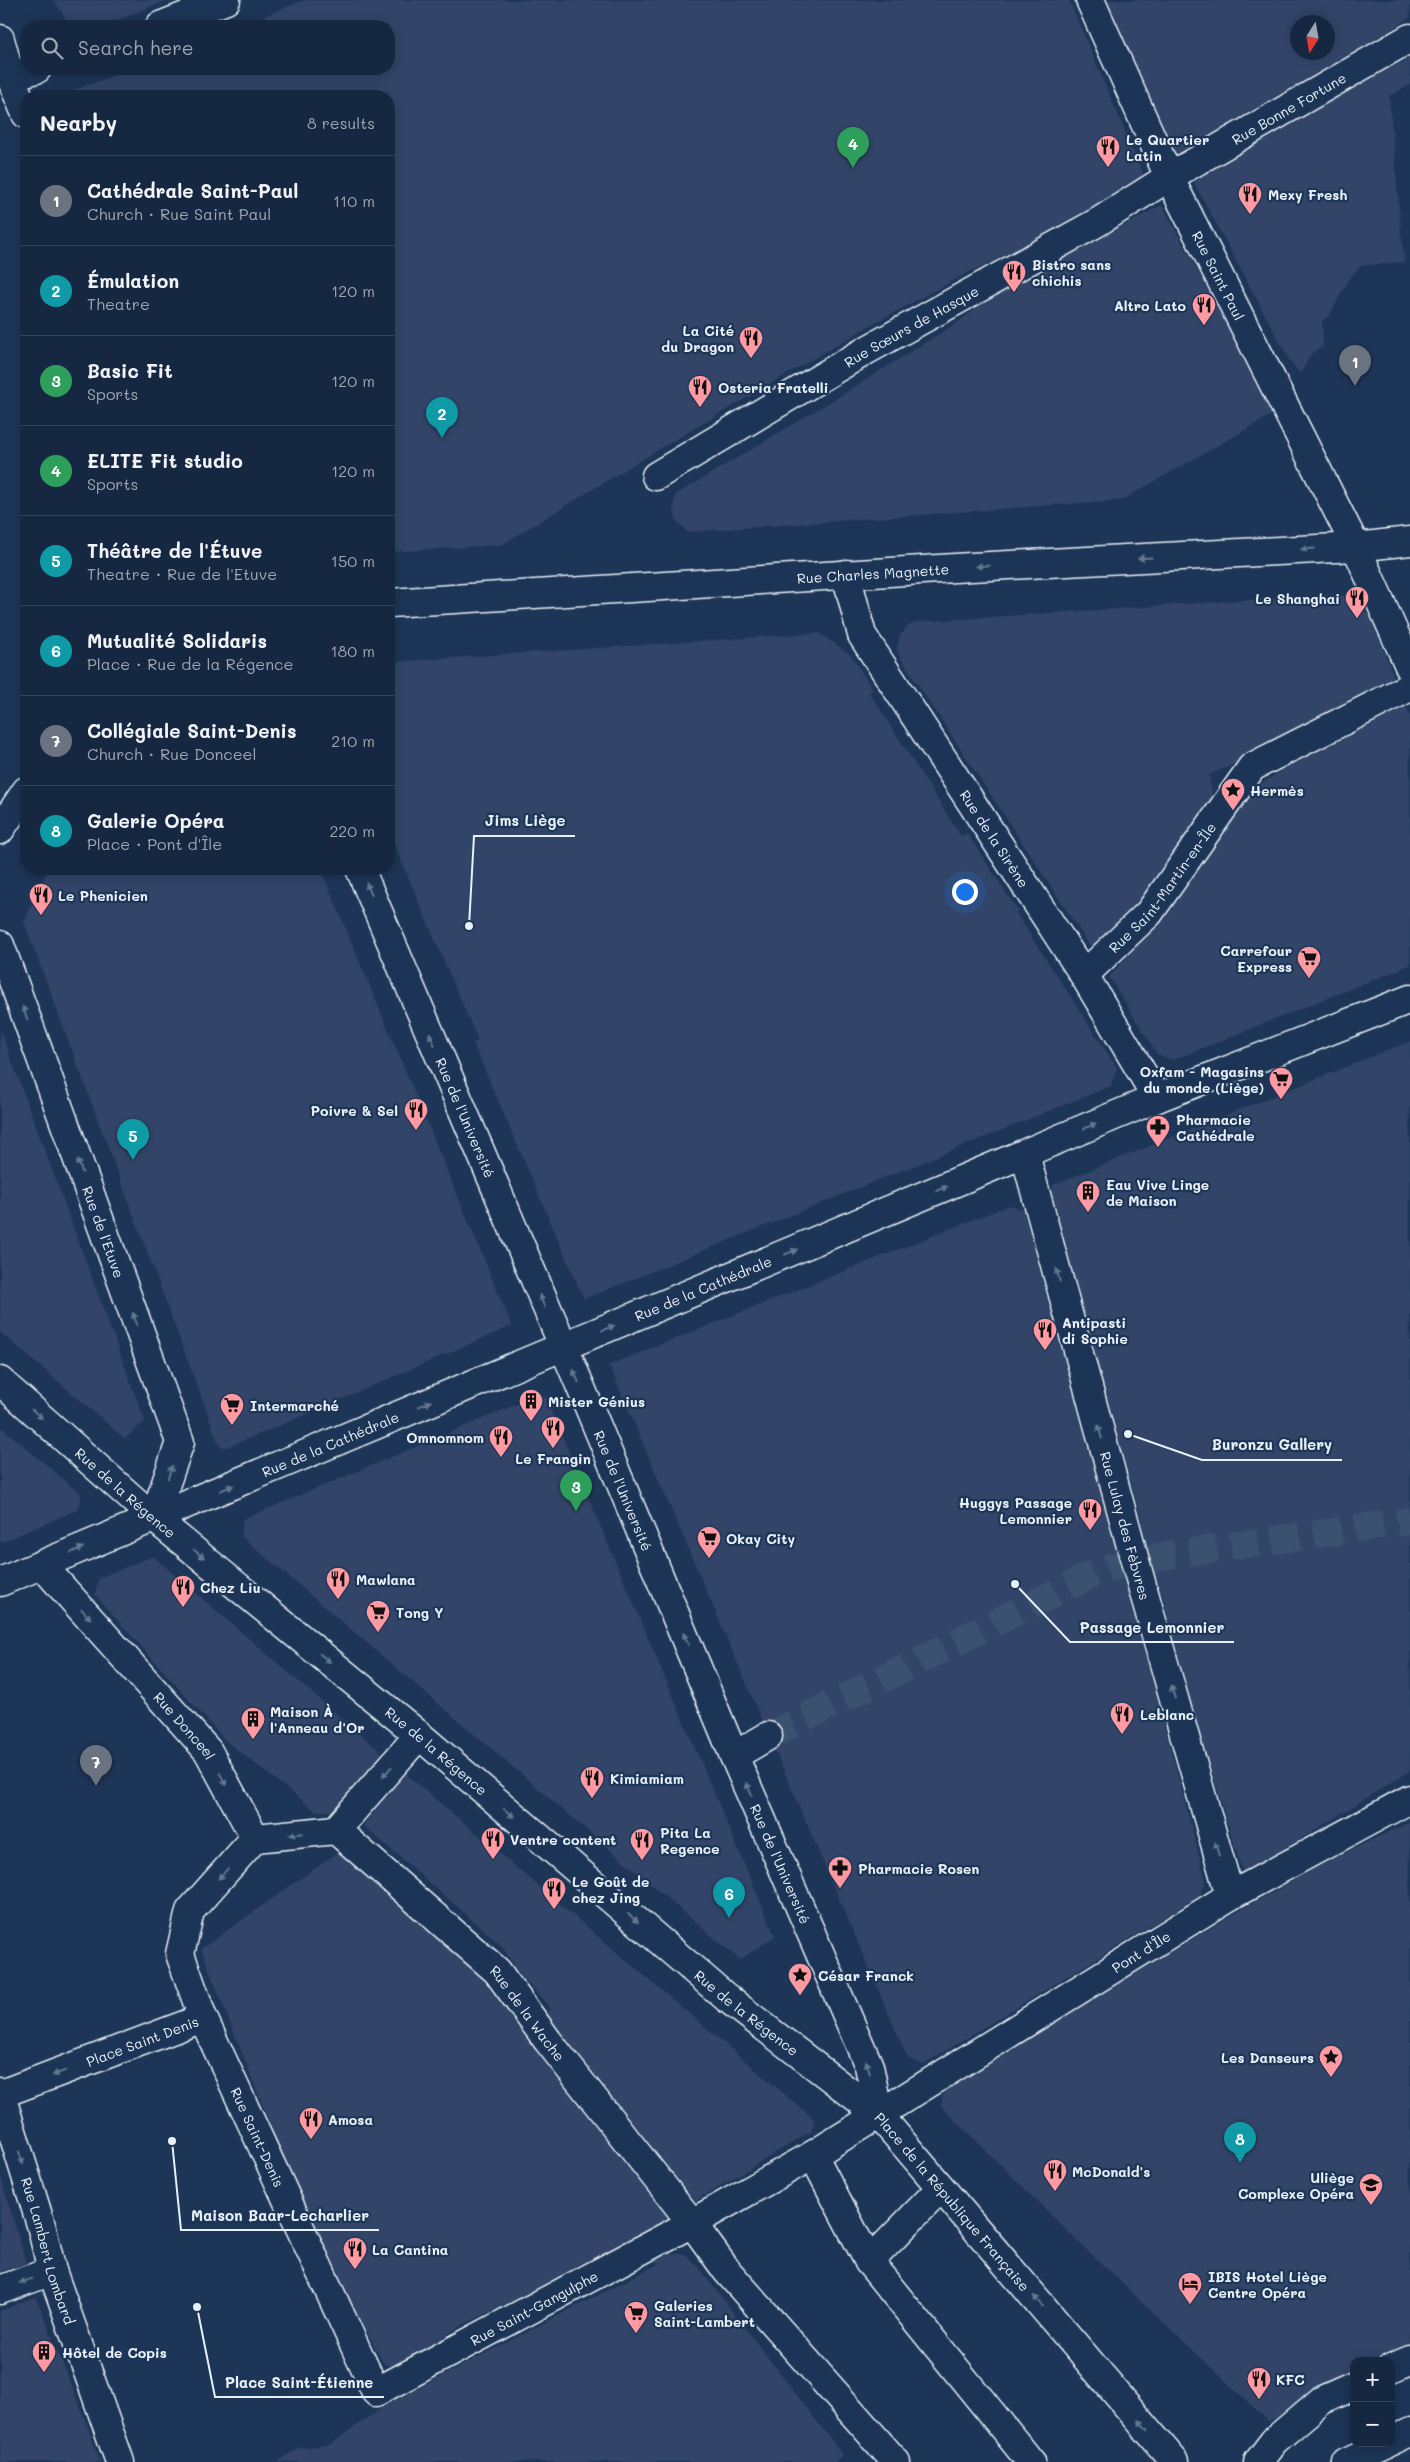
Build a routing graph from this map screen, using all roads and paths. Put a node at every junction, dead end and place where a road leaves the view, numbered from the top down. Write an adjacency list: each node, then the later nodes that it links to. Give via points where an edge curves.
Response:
1 (226, 0): 3 (street)
2 (1090, 0): 9 (street, Rue Saint Paul)
3 (175, 20)
4 (1410, 38): 9 (street, Rue Bonne Fortune)
5 (0, 39): 7 (street)
6 (20, 73): 7 (street)
7 (10, 76): 8 (street)
8 (20, 100)
9 (1169, 177): 10 (street, Rue Sœurs de Hasque, via 1098,222 867,350); 12 (street, Rue Saint Paul)
10 (656, 476)
11 (1410, 541): 12 (street, Rue Charles Magnette)
12 (1356, 547): 13 (street, Rue Charles Magnette, one-way to 13); 15 (street, Rue Saint Paul)
13 (846, 574): 14 (street, Rue Charles Magnette); 20 (street, Rue de la Sirène, via 862,635)
14 (395, 603)
15 (1407, 683): 20 (street, Rue Saint-Martin-en-Île, via 1252,767 1149,913)
16 (20, 800): 17 (street)
17 (0, 830)
18 (363, 875): 24 (street, Rue de l'Université, one-way to 18)
19 (0, 945): 26 (street, Rue de l'Etuve, one-way to 19, via 180,1442)
20 (1084, 976): 22 (street, Rue de la Sirène)
21 (1410, 999): 22 (street, Rue de la Cathédrale)
22 (1157, 1098): 23 (street, Rue de la Cathédrale, one-way to 22)
23 (1025, 1154): 24 (street, Rue de la Cathédrale, one-way to 23); 35 (street, Rue Lulay des Fèbvres, one-way to 23)
24 (563, 1346): 26 (street, Rue de la Cathédrale, one-way to 24); 31 (street, Rue de l'Université, one-way to 24)
25 (0, 1382): 26 (street, Rue de la Régence, one-way to 26)
26 (154, 1518): 27 (street, Rue de la Cathédrale, one-way to 26); 29 (street, Rue de la Régence, one-way to 29)
27 (42, 1565): 28 (street, Rue de la Cathédrale); 34 (street, Rue Donceel, one-way to 34, via 208,1751)
28 (0, 1582)
29 (419, 1735): 33 (street, one-way to 33); 38 (street, Rue de la Régence, one-way to 38, via 728,1999)
30 (768, 1736): 31 (street)
31 (734, 1756): 38 (street, Rue de l'Université, one-way to 31, via 869,2066)
32 (1410, 1799): 35 (street, Pont d'Île)
33 (336, 1830): 34 (street, one-way to 34); 41 (street, Rue de la Wache, via 497,1971 548,2041)
34 (256, 1838): 36 (street, Place Saint Denis, one-way to 36, via 190,1911 180,1954)
35 (1230, 1896): 38 (street, Pont d'Île)
36 (203, 2018): 37 (street, Place Saint Denis, one-way to 37); 48 (street, Rue Saint-Denis)
37 (0, 2093): 43 (street, Rue Lambert Lombard, one-way to 43, via 41,2225)
38 (879, 2115): 39 (street, Place de la République Française); 40 (street, Place de la République Française)
39 (813, 2155): 41 (street, Place de la République Française); 42 (street)
40 (941, 2188): 42 (street); 55 (street, Place de la République Française, one-way to 40)
41 (692, 2223): 48 (street, Rue Saint-Gangulphe); 53 (street, via 727,2271)
42 (869, 2262): 54 (street)
43 (52, 2272): 44 (street, one-way to 44); 52 (street, Rue Lambert Lombard)
44 (0, 2290)
45 (1410, 2360): 46 (street)
46 (1395, 2366)
47 (1350, 2388): 56 (street, via 1322,2400 1274,2441)
48 (376, 2392)
49 (1410, 2432): 50 (street)
50 (1395, 2439)
51 (1378, 2447): 57 (street)
52 (120, 2462)
53 (896, 2462)
54 (1031, 2462)
55 (1175, 2462)
56 (1258, 2462)
57 (1346, 2462)

